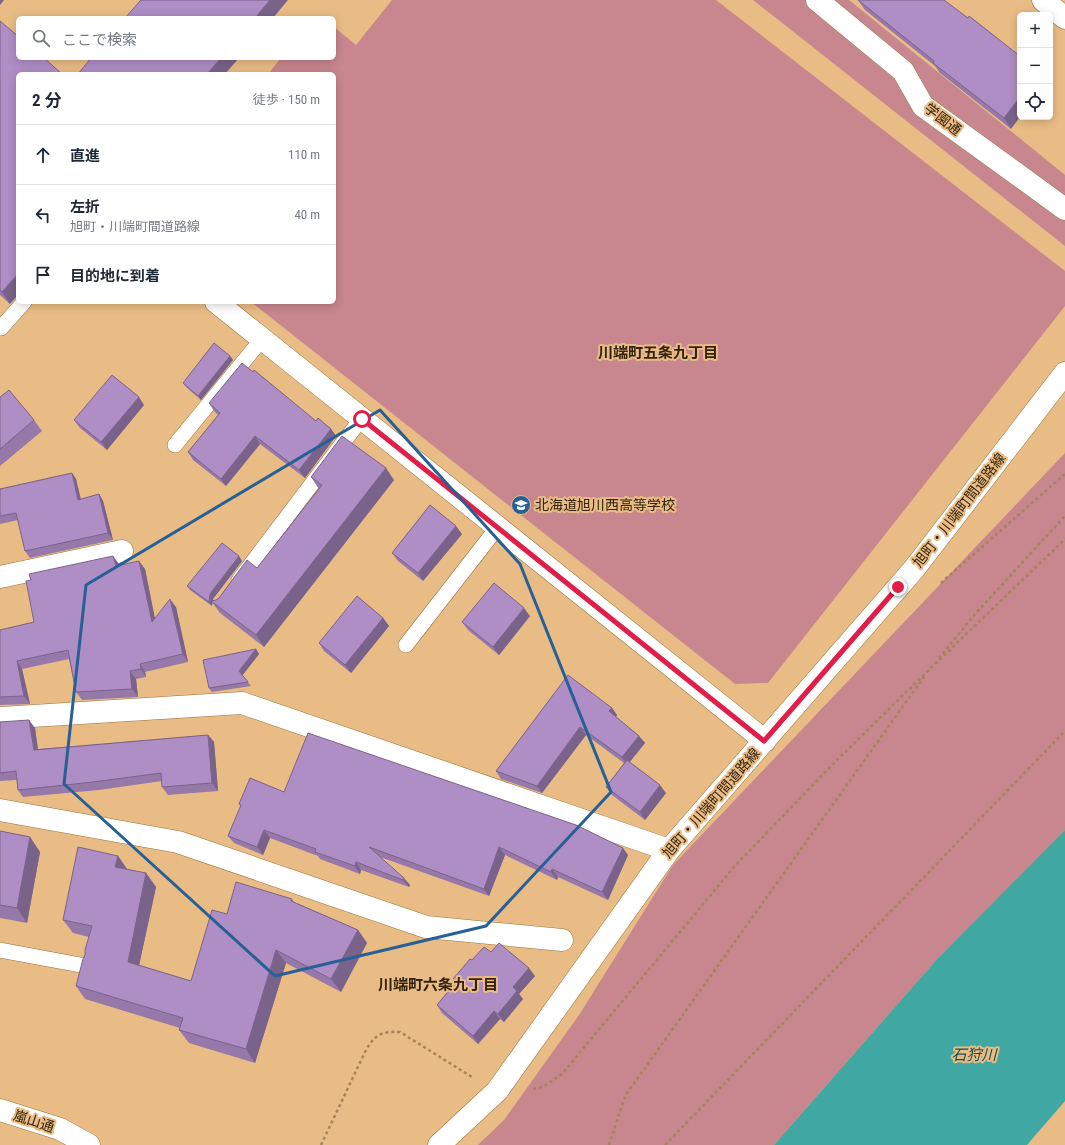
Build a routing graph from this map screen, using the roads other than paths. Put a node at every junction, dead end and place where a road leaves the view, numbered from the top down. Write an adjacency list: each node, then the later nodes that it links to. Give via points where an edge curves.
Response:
1 (817, 0): 4 (street, 学園通, via 903,71 924,106)
2 (1043, 0): 3 (street)
3 (1065, 18)
4 (1065, 209)
5 (22, 304): 7 (lane, via 2,328)
6 (218, 304): 8 (street)
7 (0, 326)
8 (262, 339): 10 (street); 11 (lane)
9 (1065, 373): 18 (street, 旭町・川端町間道路線, via 914,569)
10 (362, 419): 12 (street); 15 (lane)
11 (175, 445)
12 (497, 528): 16 (lane); 18 (street)
13 (122, 551): 14 (street)
14 (0, 577)
15 (230, 592)
16 (406, 645)
17 (0, 718): 20 (street, via 242,703)
18 (764, 741): 20 (street, 旭町・川端町間道路線)
19 (0, 810): 21 (street, via 178,842 426,927)
20 (669, 850): 26 (street, 旭町・川端町間道路線, via 497,1091)
21 (562, 940)
22 (0, 950): 23 (lane)
23 (86, 966)
24 (0, 1110): 25 (street, 嵐山通, via 60,1130)
25 (88, 1145)
26 (439, 1145)

